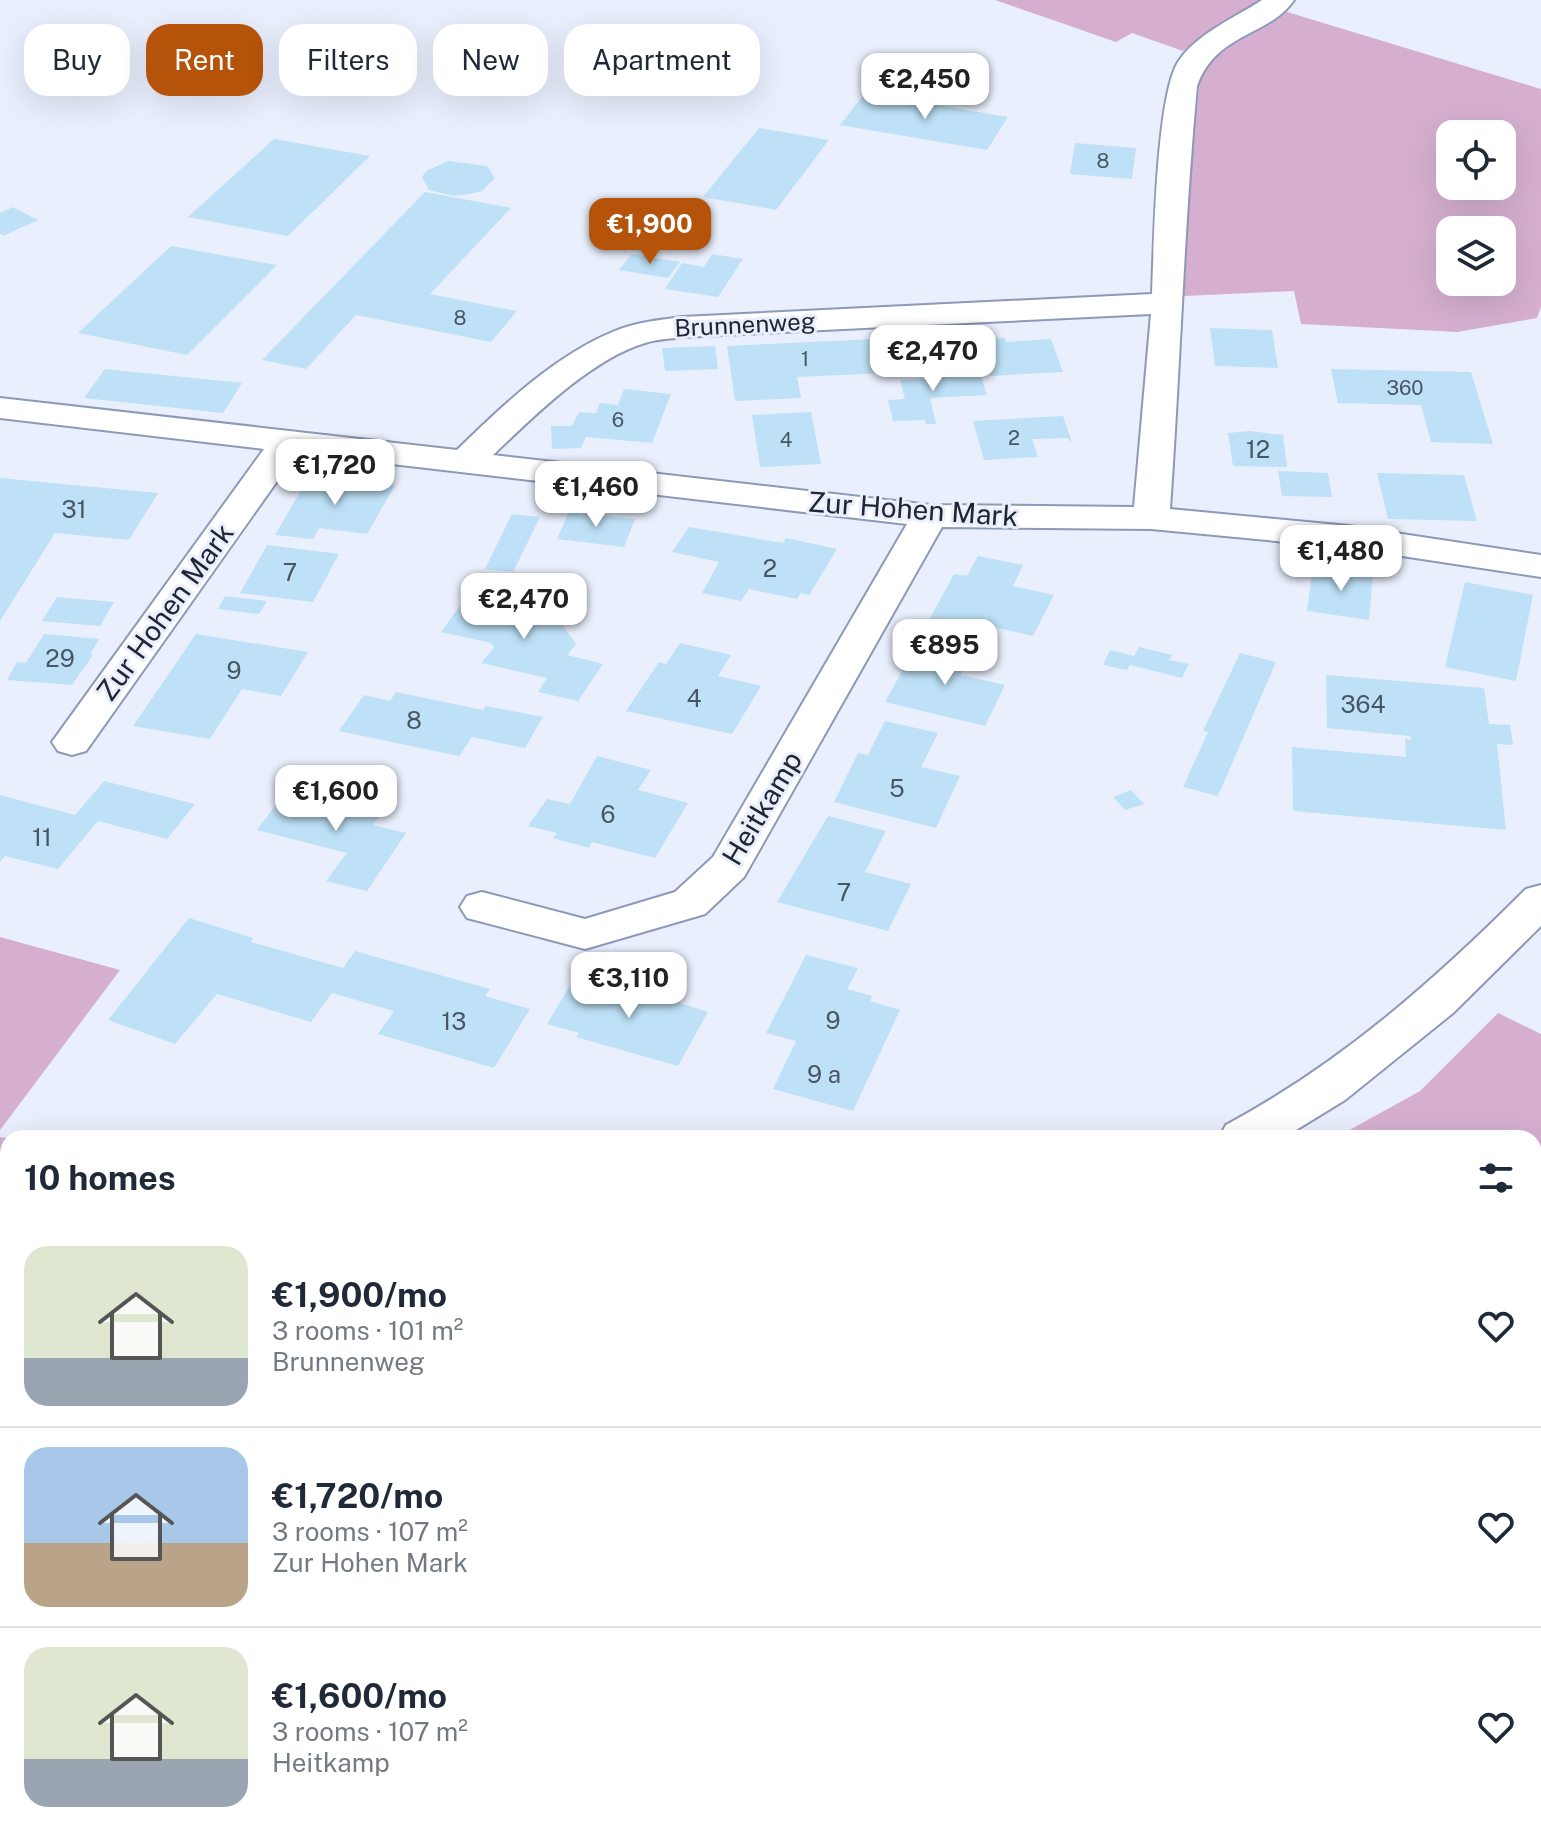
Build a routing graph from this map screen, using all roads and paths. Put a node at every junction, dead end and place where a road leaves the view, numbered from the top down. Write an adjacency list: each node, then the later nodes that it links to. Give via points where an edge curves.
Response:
1 (1281, 0): 2 (street, via 1212,44 1191,64 1183,86 1170,215)
2 (1168, 303): 5 (street, Brunnenweg, via 644,332 605,349); 7 (street)
3 (0, 408): 4 (street, Zur Hohen Mark)
4 (286, 443): 5 (street, Zur Hohen Mark); 9 (street, Zur Hohen Mark)
5 (463, 464): 6 (street, Zur Hohen Mark)
6 (930, 516): 7 (street, Zur Hohen Mark); 11 (street, Heitkamp, via 729,867 690,903 585,934)
7 (1151, 518): 8 (street, Zur Hohen Mark, via 1349,537)
8 (1541, 566)
9 (72, 742)
10 (1541, 900): 12 (street, via 1419,1022 1294,1112)
11 (482, 907)
12 (1259, 1130)

